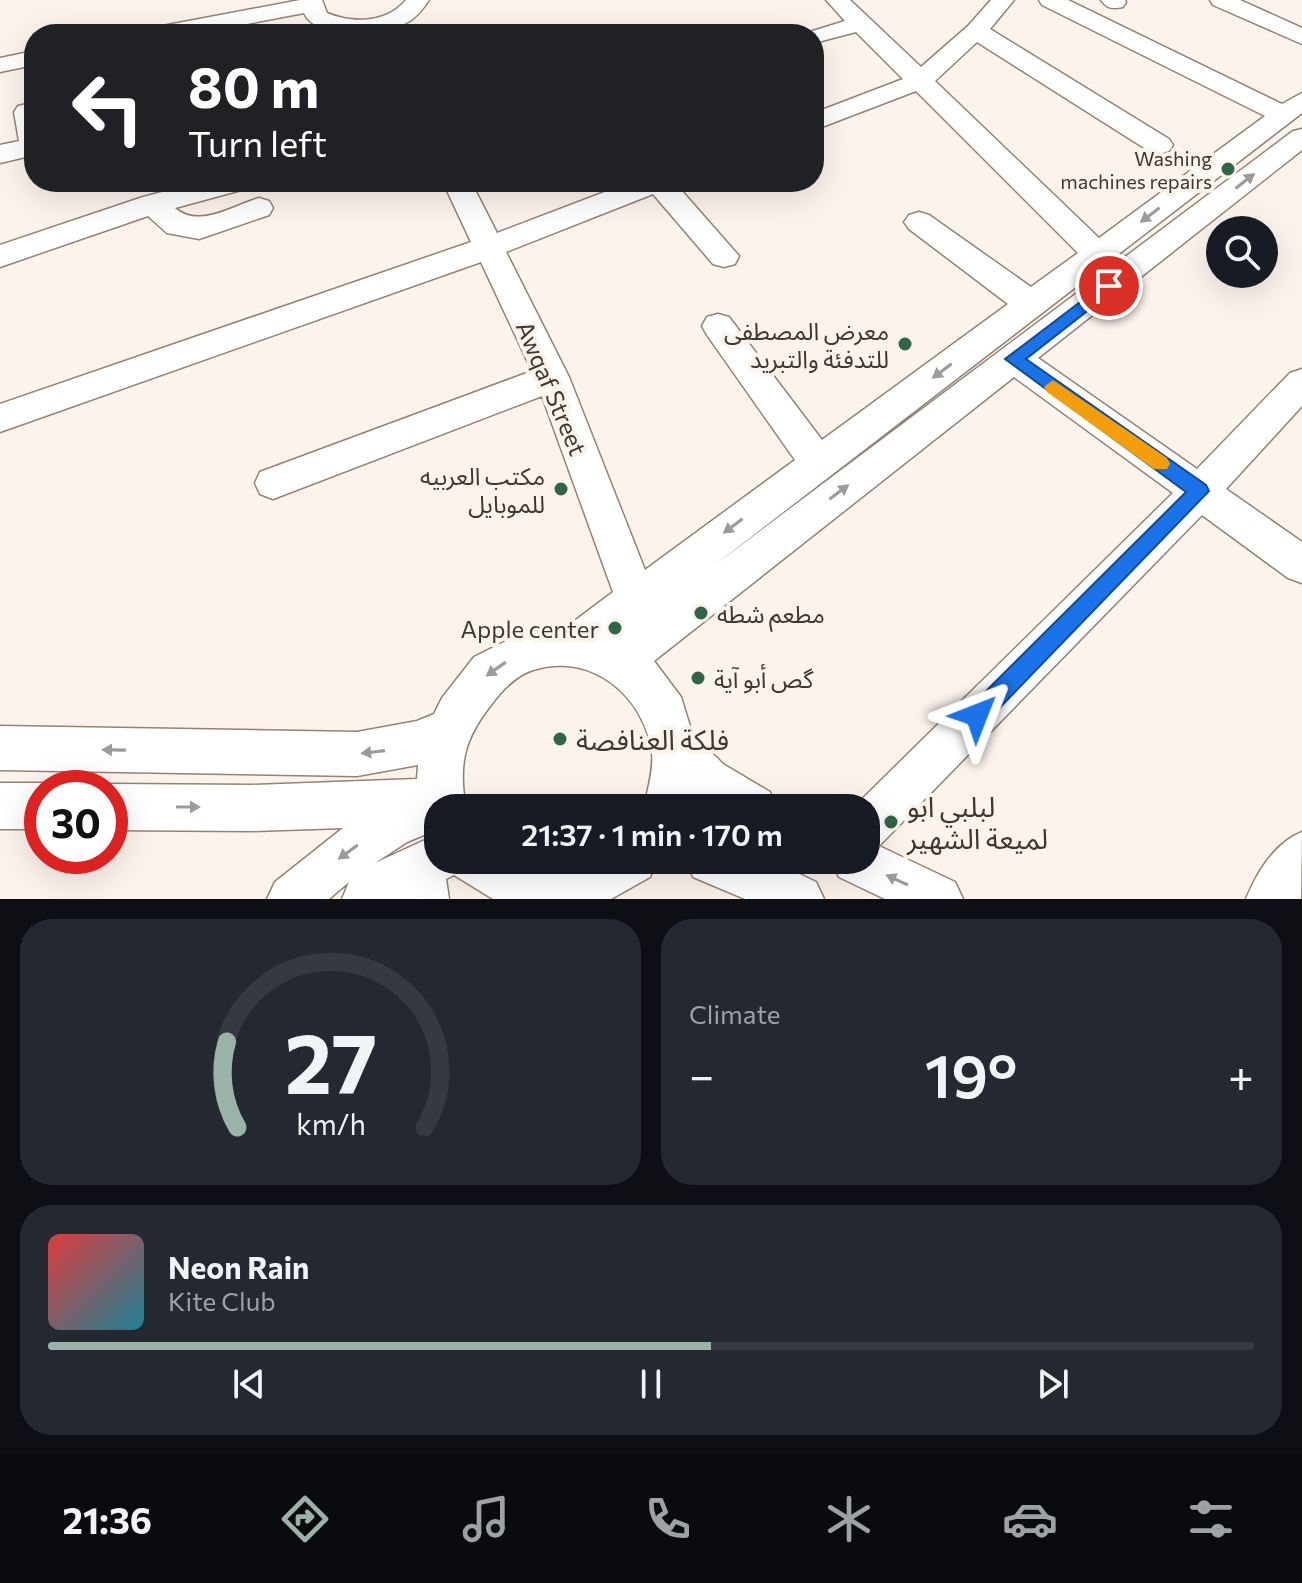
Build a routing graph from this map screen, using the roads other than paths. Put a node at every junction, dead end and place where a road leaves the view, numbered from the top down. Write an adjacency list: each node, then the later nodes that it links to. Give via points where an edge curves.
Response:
1 (418, 0): 9 (street)
2 (837, 0): 10 (street)
3 (1003, 0): 11 (street)
4 (1050, 0): 18 (street)
5 (1221, 0): 13 (street)
6 (311, 3): 7 (street); 8 (street, via 317,17)
7 (207, 24)
8 (335, 24)
9 (389, 24)
10 (861, 24): 12 (street); 16 (street)
11 (976, 31): 16 (street); 19 (street)
12 (824, 33)
13 (1302, 37)
14 (24, 60): 15 (street)
15 (0, 65)
16 (920, 81): 17 (street); 30 (street)
17 (824, 118)
18 (1292, 123): 30 (street, one-way to 30); 35 (street, one-way to 18)
19 (1159, 145)
20 (24, 148): 21 (street)
21 (0, 154)
22 (198, 192): 26 (street)
23 (462, 192): 29 (street, Awqaf Street)
24 (632, 192): 29 (street)
25 (667, 192): 32 (street)
26 (153, 204): 27 (street, via 177,226 199,229); 31 (street)
27 (259, 208)
28 (919, 222): 33 (street)
29 (487, 248): 36 (street, Awqaf Street); 38 (street)
30 (1098, 255): 33 (street)
31 (0, 256)
32 (724, 256)
33 (1031, 304): 39 (street, one-way to 39)
34 (718, 326): 39 (street)
35 (1014, 359): 41 (street); 45 (street, one-way to 35)
36 (552, 377): 40 (street, via 479,410); 43 (street, Awqaf Street)
37 (1302, 383): 41 (street)
38 (0, 418)
39 (818, 463): 43 (street, one-way to 43)
40 (273, 483)
41 (1200, 491): 42 (street); 57 (street)
42 (1302, 565)
43 (636, 599): 44 (street)
44 (576, 645): 45 (street); 46 (street, one-way to 46, via 545,646 515,656 487,674)
45 (622, 660): 48 (street, via 648,682 661,703)
46 (448, 730): 47 (street, one-way to 47, via 418,743 357,754); 49 (street)
47 (0, 748)
48 (675, 748): 50 (street); 51 (street, via 707,780)
49 (441, 794)
50 (671, 794)
51 (730, 794)
52 (424, 805): 55 (street, one-way to 52)
53 (0, 806): 54 (street)
54 (24, 806)
55 (128, 807)
56 (424, 812): 64 (street, one-way to 64, via 389,825)
57 (880, 814)
58 (1302, 856): 68 (street)
59 (880, 871): 67 (street, one-way to 59)
60 (427, 874): 65 (street)
61 (486, 874): 63 (street, via 516,890 548,895)
62 (746, 874): 66 (street)
63 (620, 879)
64 (292, 899)
65 (367, 899)
66 (799, 899)
67 (938, 899)
68 (1271, 899)

